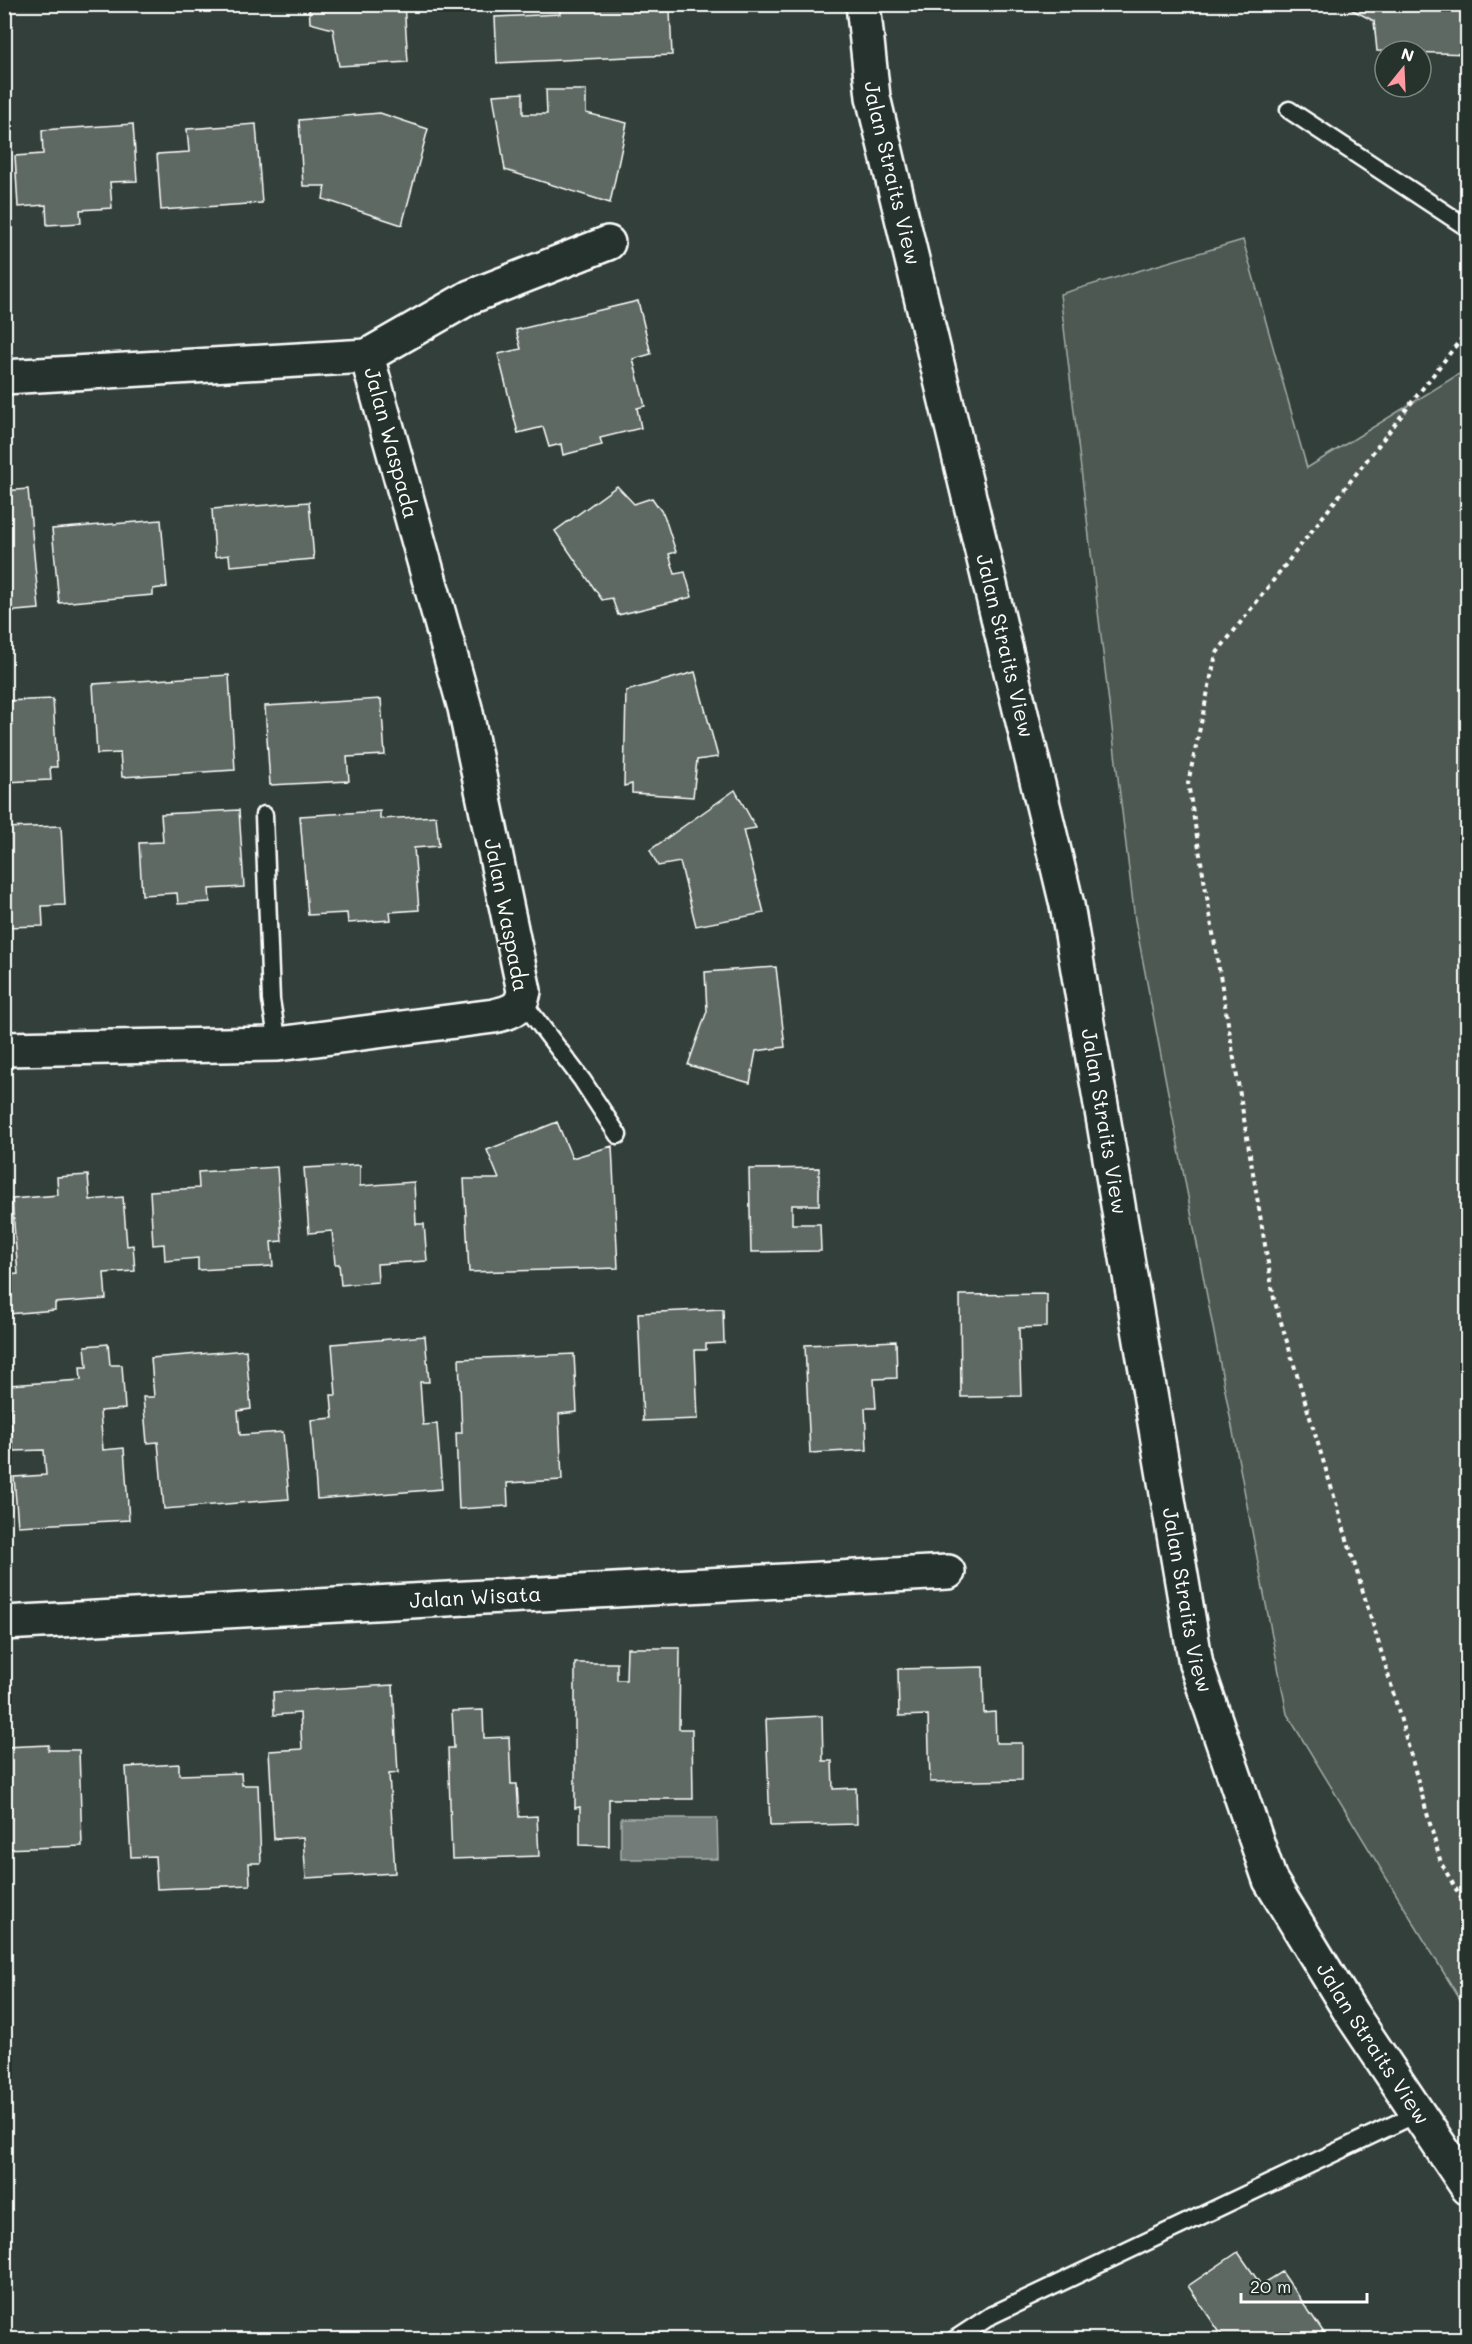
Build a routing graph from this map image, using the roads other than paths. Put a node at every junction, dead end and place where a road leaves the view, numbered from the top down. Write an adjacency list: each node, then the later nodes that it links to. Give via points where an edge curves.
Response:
1 (863, 4): 14 (street, Jalan Straits View, via 873,97 1066,905 1196,1664 1270,1880)
2 (1289, 110): 3 (lane)
3 (1467, 228)
4 (608, 243): 5 (street, Jalan Waspada, via 470,297)
5 (367, 356): 6 (street, Jalan Waspada); 8 (street, Jalan Waspada, via 465,708 524,992)
6 (4, 377)
7 (264, 815): 9 (lane, via 271,1000)
8 (522, 1001): 9 (street, Jalan Waspada, via 511,1011 494,1016); 11 (lane)
9 (278, 1044): 10 (street, Jalan Waspada)
10 (4, 1049)
11 (618, 1135)
12 (948, 1572): 13 (street, Jalan Wisata)
13 (4, 1623)
14 (1416, 2114): 15 (street, Jalan Straits View); 16 (lane, via 992,2315)
15 (1467, 2188)
16 (954, 2340)

